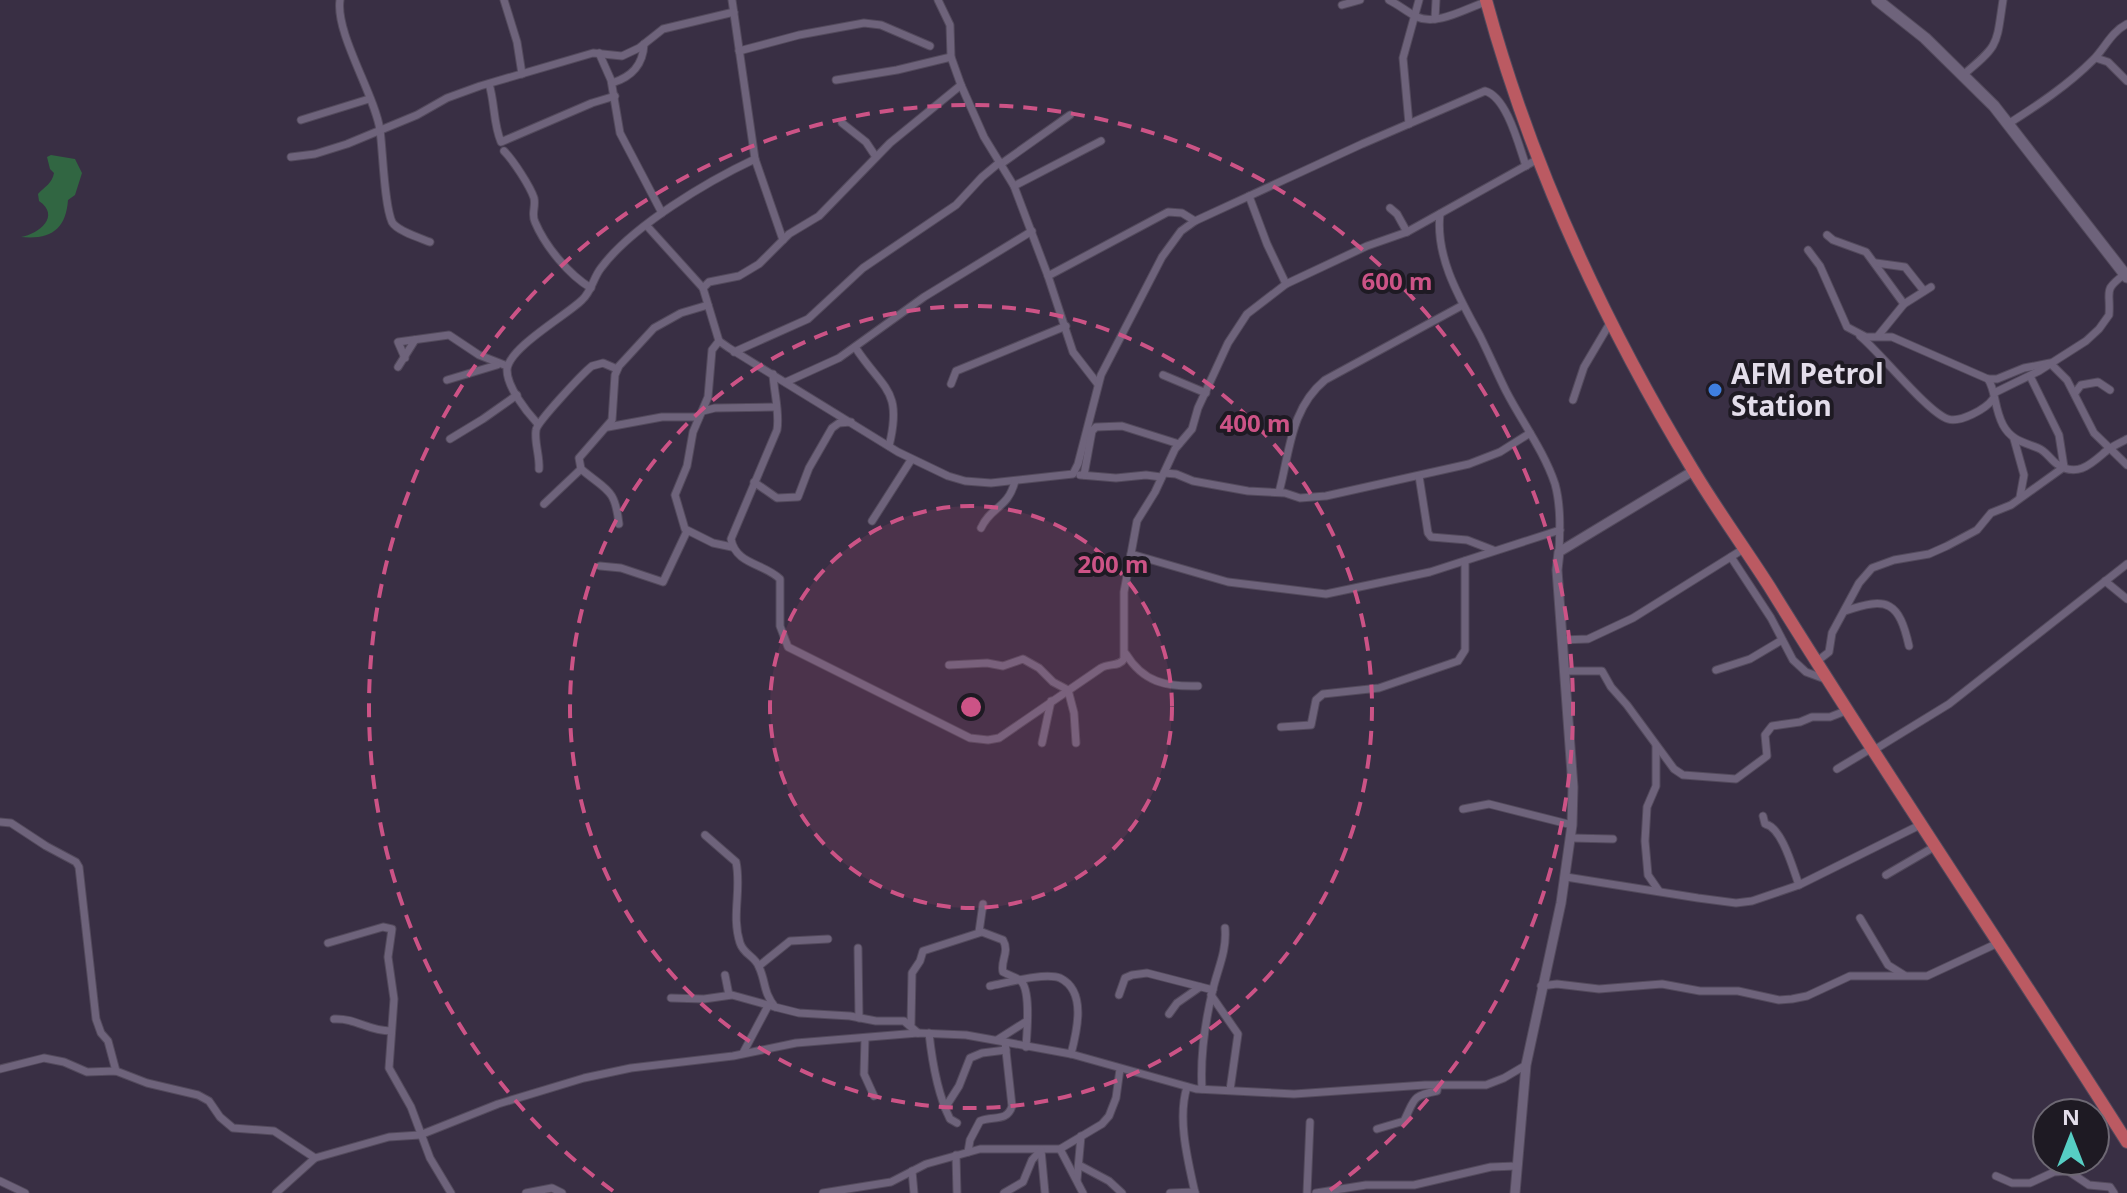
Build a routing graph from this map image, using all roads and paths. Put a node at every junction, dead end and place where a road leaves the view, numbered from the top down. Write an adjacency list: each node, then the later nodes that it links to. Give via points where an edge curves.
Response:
1 (340, 0): 34 (street)
2 (504, 0): 26 (street)
3 (732, 0): 15 (street)
4 (938, 0): 24 (street, via 951,30)
5 (1360, 0): 13 (street)
6 (1389, 0): 16 (street)
7 (1419, 0): 16 (street)
8 (1436, 0): 17 (street)
9 (1460, 0): 14 (street)
10 (1877, 0): 27 (main road)
11 (2003, 0): 27 (street, via 1995,46)
12 (1486, 1): 14 (street); 46 (highway)
13 (1342, 5)
14 (1463, 9): 17 (street)
15 (734, 12): 20 (street, via 663,29); 22 (street)
16 (1414, 16): 17 (street); 19 (street)
17 (1432, 19): 19 (street)
18 (2127, 24): 25 (street)
19 (1409, 33): 38 (street, via 1403,58)
20 (644, 44): 23 (street, via 622,56); 30 (street, via 632,73)
21 (930, 46): 22 (street, via 864,23)
22 (739, 51): 45 (street)
23 (599, 53): 26 (street); 30 (street)
24 (951, 57): 28 (street); 32 (street)
25 (2096, 58): 29 (street); 39 (street)
26 (522, 74): 31 (street)
27 (1963, 75): 39 (main road)
28 (836, 80)
29 (2127, 81)
30 (612, 83): 33 (street)
31 (489, 84): 33 (street, via 501,142); 40 (street)
32 (961, 85): 44 (street); 47 (street)
33 (615, 96): 52 (street, via 620,133)
34 (369, 99): 36 (street); 40 (street)
35 (1070, 115): 47 (street)
36 (301, 120)
37 (842, 123): 44 (street)
38 (1409, 124): 48 (street, via 1489,91 1503,105); 50 (street)
39 (2008, 124): 65 (main road)
40 (380, 130): 43 (street, via 331,150); 62 (street, via 392,222)
41 (1101, 141): 49 (street)
42 (504, 151): 68 (street, via 530,189 540,232)
43 (291, 157)
44 (876, 157): 61 (street, via 819,216)
45 (755, 159): 52 (street); 61 (street)
46 (1538, 159): 48 (street); 73 (highway)
47 (1000, 163): 49 (street); 80 (street, via 956,205 863,268 808,319)
48 (1526, 166): 53 (street)
49 (1014, 186): 57 (street)
50 (1249, 196): 54 (street); 67 (street)
51 (1390, 208): 58 (street)
52 (662, 213): 55 (street)
53 (1440, 214): 56 (street); 60 (street)
54 (1195, 221): 66 (street, via 1168,212); 92 (street, via 1162,257)
55 (647, 226): 68 (street, via 601,269); 69 (street)
56 (1420, 226): 58 (street); 60 (street)
57 (1032, 231): 66 (street); 79 (street)
58 (1407, 232): 67 (street)
59 (1827, 235): 64 (street, via 1860,248)
60 (1439, 236): 72 (street)
61 (783, 240): 69 (street, via 748,273)
62 (430, 242)
63 (1808, 250): 75 (street, via 1847,327)
64 (1876, 263): 70 (street); 70 (street, via 1905,267 1927,289)
65 (2126, 274): 82 (street, via 2108,289 2110,311 2099,329)
66 (1048, 276): 74 (street)
67 (1286, 284): 95 (street, via 1241,321)
68 (591, 288): 83 (street)
69 (703, 288): 71 (street)
70 (1904, 304): 76 (street)
71 (708, 305): 78 (street); 85 (street, via 654,328)
72 (1463, 305): 105 (street); 124 (street, via 1315,388 1294,426)
73 (1610, 323): 99 (street, via 1584,367); 117 (highway)
74 (1066, 326): 92 (street, via 1077,359); 93 (street, via 956,371)
75 (1859, 335): 76 (street); 98 (street, via 1950,420 1984,410)
76 (1878, 336): 89 (street, via 1892,337)
77 (415, 340): 81 (street); 81 (street, via 398,342); 83 (street, via 449,335)
78 (719, 341): 80 (street); 101 (street, via 712,350 710,386)
79 (855, 347): 91 (street); 110 (street, via 887,387 895,418)
80 (734, 352): 86 (street)
81 (405, 358): 84 (street)
82 (2050, 363): 88 (street); 89 (street); 96 (street)
83 (503, 365): 90 (street); 97 (street)
84 (398, 367)
85 (617, 369): 103 (street, via 603,363 592,366); 104 (street, via 612,420)
86 (773, 374): 91 (street); 100 (street)
87 (1163, 375): 95 (street)
88 (2030, 376): 98 (street); 114 (street, via 2059,435)
89 (1988, 379): 98 (street)
90 (447, 380)
91 (786, 382): 102 (street)
92 (1097, 383): 118 (street)
93 (951, 384)
94 (2110, 390): 96 (street, via 2098,382 2081,385)
95 (1206, 393): 109 (street, via 1192,429)
96 (2075, 393): 111 (street, via 2094,433)
97 (517, 395): 103 (street); 106 (street)
98 (1994, 396): 107 (street)
99 (1573, 400)
100 (776, 407): 101 (street, via 715,408); 123 (street, via 777,430)
101 (701, 414): 104 (street); 131 (street, via 675,495)
102 (851, 422): 110 (street); 123 (street, via 832,428 798,497 777,498)
103 (537, 423): 115 (street)
104 (606, 428): 116 (street, via 582,453)
105 (1530, 433): 121 (street, via 1488,457); 130 (street, via 1556,487)
106 (450, 439)
107 (2014, 439): 114 (street, via 2039,448); 125 (street, via 2024,475)
108 (2127, 439): 111 (street)
109 (1179, 444): 119 (street, via 1122,426 1096,427); 120 (street)
110 (889, 446): 112 (street)
111 (2111, 448): 113 (street); 114 (street, via 2084,469)
112 (911, 460): 122 (street, via 965,481); 127 (street)
113 (2127, 465)
114 (2064, 467): 125 (street)
115 (539, 469)
116 (581, 469): 126 (street); 128 (street, via 616,500)
117 (1693, 471): 133 (highway); 135 (street)
118 (1073, 474): 119 (street); 122 (street)
119 (1084, 475): 120 (street)
120 (1163, 475): 124 (street); 136 (street, via 1137,521)
121 (1419, 476): 124 (street, via 1308,499); 134 (street, via 1431,537 1467,540)
122 (1015, 481): 129 (street, via 1011,495)
123 (754, 482): 132 (street, via 731,535)
124 (1279, 492)
125 (2020, 497): 143 (street, via 1991,513 1977,530 1929,554 1872,568)
126 (544, 504)
127 (872, 521)
128 (619, 524)
129 (981, 528)
130 (1560, 530): 134 (street); 135 (street)
131 (687, 531): 132 (street); 140 (street, via 663,582)
132 (732, 547): 155 (street, via 742,559 780,579 780,626 790,648 970,738 1003,737)
133 (1745, 548): 137 (street); 148 (highway)
134 (1493, 550): 138 (street)
135 (1559, 552): 144 (street)
136 (1131, 554): 138 (street, via 1228,582 1326,594); 147 (street, via 1124,592)
137 (1731, 557): 144 (street, via 1633,618 1588,639); 145 (street)
138 (1465, 561): 157 (street, via 1465,650 1458,661 1379,688 1323,694 1316,700 1311,725)
139 (2127, 564): 141 (street)
140 (600, 566)
141 (2105, 581): 142 (street); 161 (street, via 1949,704)
142 (2127, 599)
143 (1845, 611): 146 (street, via 1885,603 1897,611); 148 (street, via 1832,633 1829,652)
144 (1562, 640): 151 (street)
145 (1782, 640): 150 (street, via 1750,659); 152 (street, via 1806,672)
146 (1909, 646)
147 (1125, 652): 153 (street, via 1136,669 1152,679); 154 (street, via 1122,662 1106,665)
148 (1816, 662): 152 (highway)
149 (949, 665): 154 (street, via 1003,666 1023,659)
150 (1716, 670)
151 (1565, 671): 160 (street, via 1602,671); 166 (street)
152 (1827, 679): 156 (highway)
153 (1198, 686)
154 (1068, 690): 155 (street); 159 (street)
155 (1051, 701): 158 (street)
156 (1848, 710): 160 (street, via 1772,726 1765,735 1767,756 1736,779 1679,774); 161 (highway)
157 (1281, 727)
158 (1042, 743)
159 (1076, 743)
160 (1656, 744): 175 (street, via 1656,786 1647,807 1645,841 1649,880)
161 (1873, 749): 162 (street); 167 (highway)
162 (1837, 769)
163 (1463, 809): 166 (street, via 1489,804)
164 (1763, 816): 174 (street, via 1780,836)
165 (0, 822): 212 (street, via 11,823 79,867 96,1019)
166 (1572, 825): 169 (street)
167 (1920, 825): 171 (highway); 174 (street)
168 (705, 835): 184 (street, via 736,862 739,939 745,954)
169 (1571, 838): 170 (street); 173 (street)
170 (1613, 839)
171 (1934, 847): 172 (street); 182 (highway)
172 (1886, 875)
173 (1566, 877): 175 (street); 189 (street)
174 (1799, 885): 175 (street, via 1736,903)
175 (1660, 892)
176 (983, 904): 179 (street)
177 (1860, 918): 186 (street, via 1888,965)
178 (1225, 928): 191 (street, via 1225,951)
179 (979, 932): 187 (street, via 1003,940 1003,972); 200 (street, via 922,951 912,973)
180 (828, 939): 184 (street, via 790,941)
181 (328, 943): 201 (street, via 391,928)
182 (1998, 943): 186 (street, via 1927,976); 224 (highway)
183 (858, 948): 197 (street)
184 (759, 966): 195 (street)
185 (725, 975): 192 (street)
186 (1906, 976): 189 (street, via 1850,976 1802,998 1779,1000 1662,984)
187 (1020, 980): 188 (street); 199 (street); 208 (street, via 1058,978 1076,993)
188 (990, 986)
189 (1541, 986): 209 (street)
190 (1200, 987): 191 (street); 193 (street, via 1142,973 1126,977); 196 (street)
191 (1212, 992): 215 (street, via 1201,1056); 216 (street, via 1238,1034)
192 (729, 995): 194 (street); 195 (street)
193 (1119, 995)
194 (671, 998)
195 (772, 1007): 197 (street); 207 (street)
196 (1169, 1014)
197 (859, 1018): 200 (street)
198 (334, 1019): 201 (street, via 350,1018 373,1030)
199 (1027, 1021): 205 (street); 206 (street)
200 (911, 1024): 202 (street)
201 (391, 1031): 222 (street, via 389,1068)
202 (918, 1033): 203 (street); 204 (street)
203 (929, 1033): 205 (street); 218 (street)
204 (865, 1038): 207 (street); 217 (street, via 864,1074)
205 (1003, 1044): 206 (street); 218 (street, via 970,1058); 227 (street, via 1010,1113 981,1119)
206 (1026, 1047): 208 (street)
207 (743, 1053): 222 (street, via 584,1078)
208 (1071, 1054): 211 (street)
209 (1526, 1065): 213 (street, via 1486,1085); 231 (street)
210 (0, 1069): 212 (street, via 44,1058 87,1072)
211 (1120, 1069): 214 (street); 223 (street, via 1109,1116)
212 (116, 1071): 229 (street, via 198,1095 233,1128 274,1131)
213 (1438, 1085): 216 (street, via 1319,1094); 221 (street, via 1437,1091 1421,1094 1409,1104 1401,1123)
214 (1187, 1087): 215 (street); 238 (street, via 1183,1105)
215 (1202, 1089): 216 (street)
216 (1230, 1090)
217 (874, 1096)
218 (945, 1108): 220 (street)
219 (1310, 1122): 251 (street)
220 (957, 1123)
221 (1377, 1129)
222 (420, 1135): 229 (street, via 389,1137); 241 (street)
223 (1081, 1136): 225 (street); 230 (street)
224 (2127, 1142)
225 (1060, 1149): 226 (street); 235 (street)
226 (1041, 1150): 227 (street); 246 (street, via 1023,1182); 247 (street)
227 (968, 1152): 228 (street)
228 (956, 1155): 232 (street); 245 (street)
229 (315, 1158): 240 (street)
230 (1079, 1165): 235 (street); 249 (street)
231 (1516, 1166): 236 (street, via 1491,1167); 253 (street)
232 (912, 1171): 237 (street, via 891,1182); 244 (street)
233 (1996, 1176): 254 (street, via 2030,1183 2068,1171)
234 (0, 1181): 239 (street)
235 (1077, 1182): 248 (street)
236 (1414, 1189): 252 (street, via 1366,1185)
237 (827, 1192)
238 (1195, 1192): 250 (street)
239 (25, 1193)
240 (276, 1193)
241 (451, 1193)
242 (526, 1193): 243 (street, via 550,1188)
243 (562, 1193)
244 (914, 1193)
245 (957, 1193)
246 (1004, 1193)
247 (1045, 1193)
248 (1083, 1193)
249 (1122, 1193)
250 (1170, 1193)
251 (1307, 1193)
252 (1316, 1193)
253 (1515, 1193)
254 (2114, 1193)

